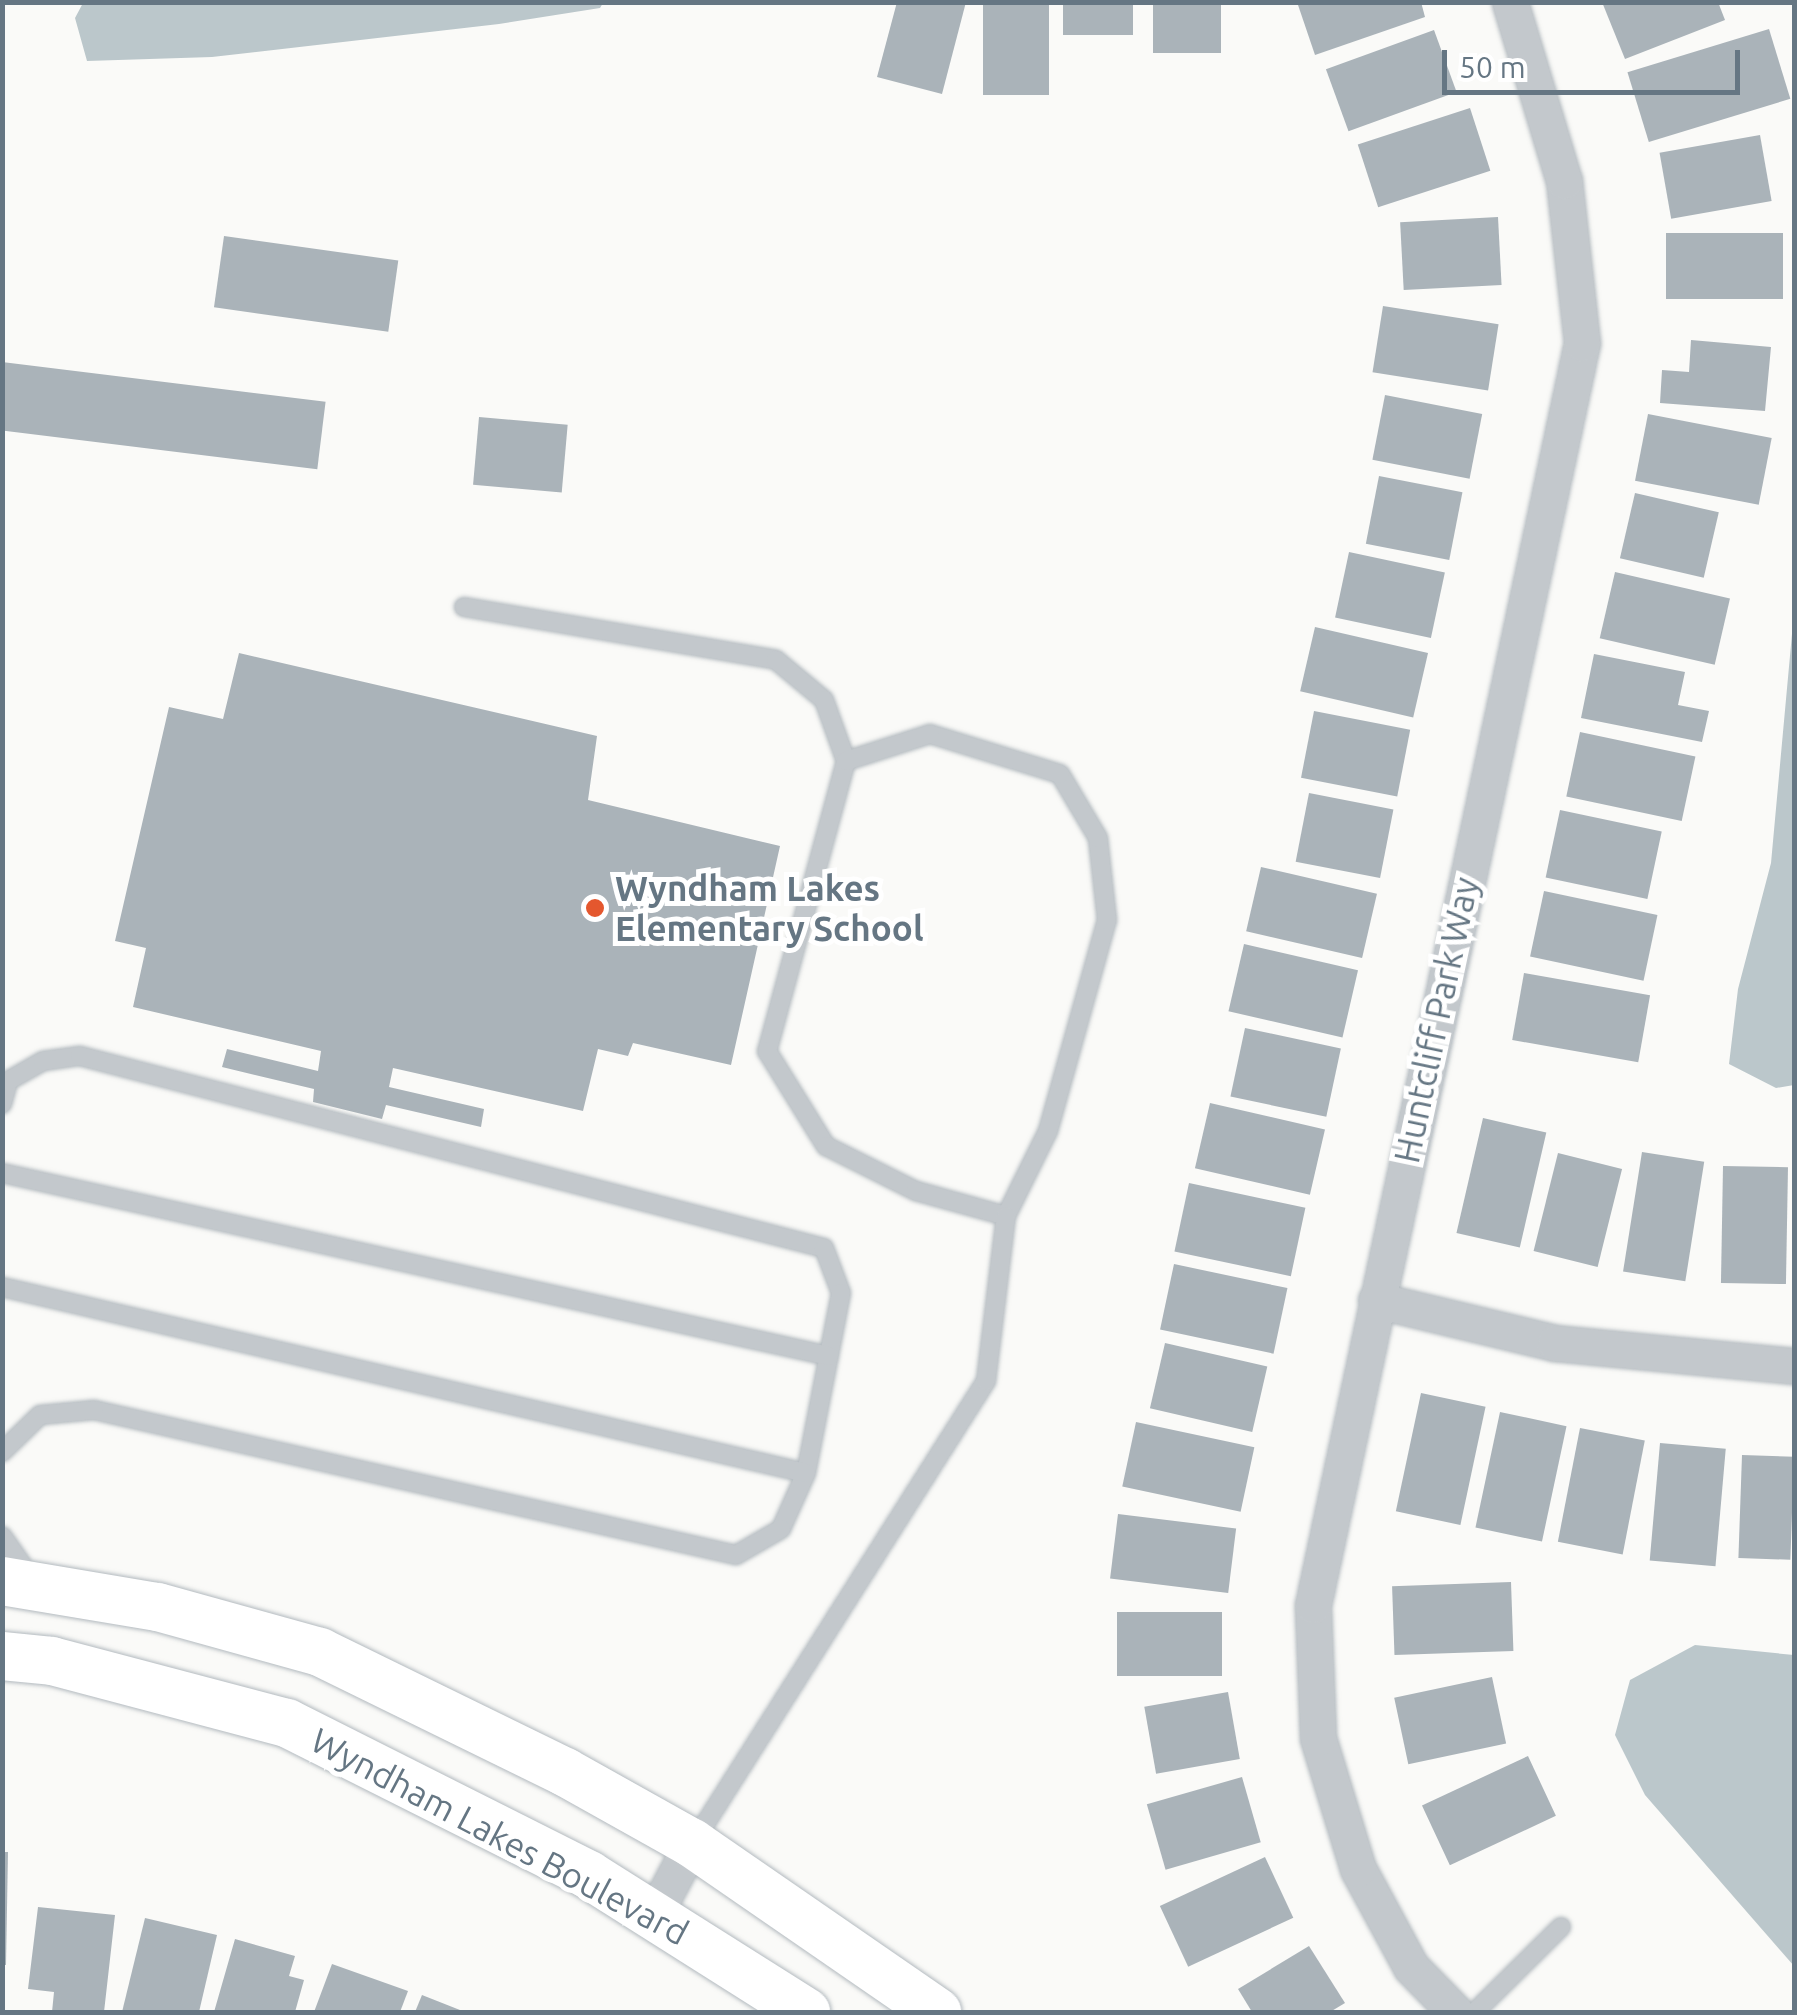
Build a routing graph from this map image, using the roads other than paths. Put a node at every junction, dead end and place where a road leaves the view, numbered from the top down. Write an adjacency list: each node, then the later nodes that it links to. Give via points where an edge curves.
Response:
1 (1510, 2): 8 (street, Huntcliff Park Way, via 1564,181 1582,343)
2 (464, 607): 3 (lane, via 776,660 824,700)
3 (846, 761): 6 (lane, via 767,1051 826,1146 916,1191); 6 (lane, via 930,734 1060,774 1098,838 1108,920 1048,1130)
4 (2, 1104): 9 (lane, via 8,1081 43,1062 80,1056 824,1248 842,1293)
5 (2, 1173): 9 (lane)
6 (1006, 1216): 16 (lane, via 986,1381)
7 (2, 1287): 12 (lane)
8 (1376, 1300): 10 (street, via 1555,1343); 21 (street, Huntcliff Park Way, via 1314,1605 1318,1738 1358,1869 1411,1968)
9 (829, 1356): 12 (lane)
10 (1794, 1366)
11 (2, 1452): 12 (lane, via 40,1415 94,1410 736,1554 781,1529)
12 (806, 1473)
13 (2, 1536): 14 (lane)
14 (19, 1582): 16 (street, via 158,1607 320,1652)
15 (2, 1656): 17 (street, Wyndham Lakes Boulevard, via 52,1661 287,1724 410,1780)
16 (692, 1843): 17 (street); 20 (street)
17 (656, 1913): 19 (street, Wyndham Lakes Boulevard)
18 (1561, 1928): 22 (lane)
19 (806, 2012)
20 (938, 2012)
21 (1456, 2012)
22 (1475, 2012)

